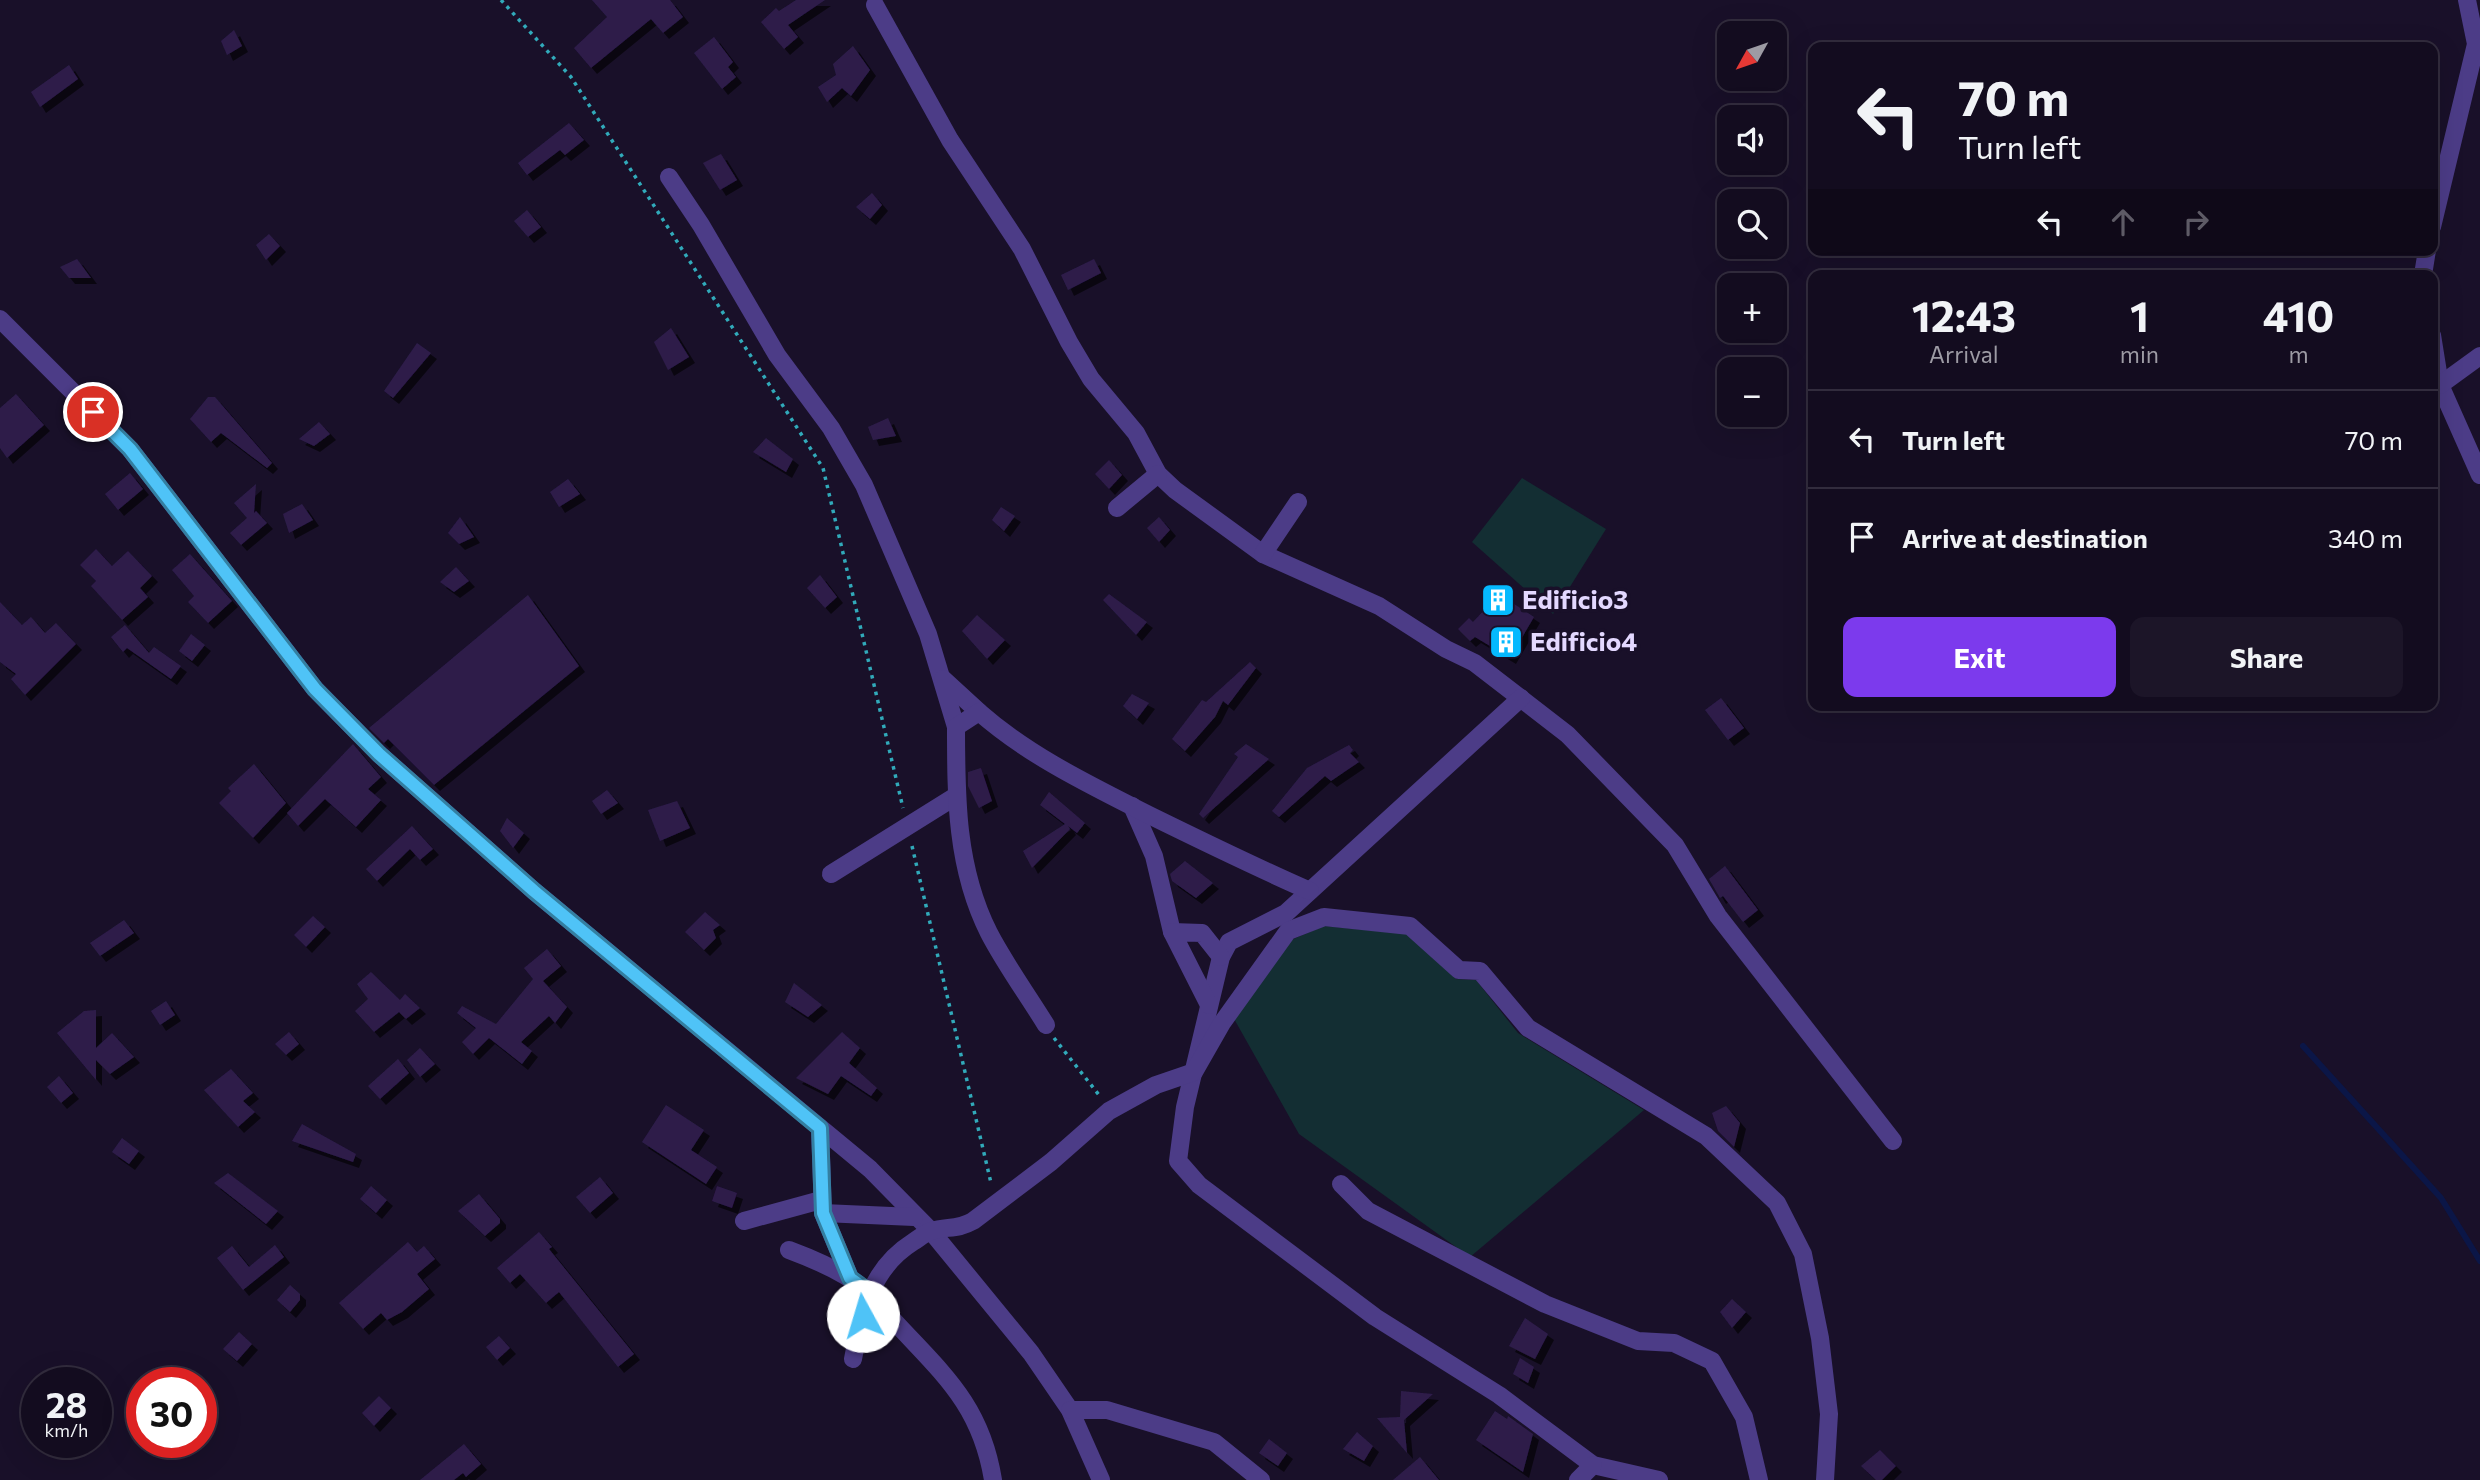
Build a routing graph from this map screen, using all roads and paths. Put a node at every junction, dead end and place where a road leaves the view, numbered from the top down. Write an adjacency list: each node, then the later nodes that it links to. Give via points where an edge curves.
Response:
1 (502, 0): 21 (path, via 571,77 823,468)
2 (2467, 0): 5 (street, via 2476,44)
3 (875, 5): 10 (street, via 950,140 1022,249 1091,379 1136,433)
4 (669, 177): 15 (street, via 777,355 831,428 864,485 928,634)
5 (2438, 203)
6 (0, 319): 30 (street, via 130,449 315,689 379,754 534,891)
7 (2480, 356): 9 (street)
8 (2438, 372): 9 (street)
9 (2440, 385): 11 (street)
10 (1158, 474): 13 (street); 14 (street)
11 (2480, 475)
12 (1298, 502): 14 (street)
13 (1117, 508)
14 (1263, 554): 16 (street, via 1379,606 1475,663)
15 (942, 678): 17 (street); 18 (street)
16 (1521, 698): 23 (street); 31 (street, via 1567,734 1665,833 1718,916)
17 (979, 712): 18 (street); 20 (street, via 1010,739)
18 (956, 727): 19 (street)
19 (956, 796): 21 (street); 27 (street, via 963,859 988,932)
20 (1132, 806): 23 (street); 24 (street, via 1154,856)
21 (907, 827): 22 (street); 33 (path)
22 (831, 874)
23 (1310, 891): 25 (street, via 1286,913 1228,942)
24 (1172, 932): 25 (street, via 1202,933); 26 (street)
25 (1221, 957): 26 (street)
26 (1209, 1005): 28 (street)
27 (1046, 1025): 29 (path)
28 (1194, 1072): 29 (street); 43 (street, via 1178,1161 1199,1185 1375,1317 1499,1395); 50 (street, via 1222,1023 1288,931 1324,917 1410,926 1459,970 1480,971 1528,1028 1706,1136 1777,1203 1803,1254 1820,1338 1829,1414)
29 (1110, 1111): 33 (street)
30 (820, 1128): 34 (street); 35 (street, via 870,1169)
31 (1893, 1141)
32 (1341, 1184): 49 (street, via 1368,1211 1545,1304 1638,1341 1674,1343 1712,1361 1744,1417)
33 (996, 1205): 37 (street, via 959,1228)
34 (822, 1207): 35 (street); 36 (street); 39 (street)
35 (914, 1217): 37 (street)
36 (744, 1221)
37 (931, 1231): 40 (street, via 884,1266); 42 (street, via 1031,1353)
38 (789, 1250): 39 (street)
39 (850, 1278): 40 (street)
40 (868, 1291): 41 (street); 44 (street, via 945,1372 965,1402)
41 (853, 1359)
42 (1070, 1410): 45 (street); 46 (street, via 1107,1410 1214,1442)
43 (1593, 1465): 47 (street); 48 (street)
44 (993, 1480)
45 (1101, 1480)
46 (1261, 1480)
47 (1578, 1480)
48 (1659, 1480)
49 (1759, 1480)
50 (1825, 1480)

